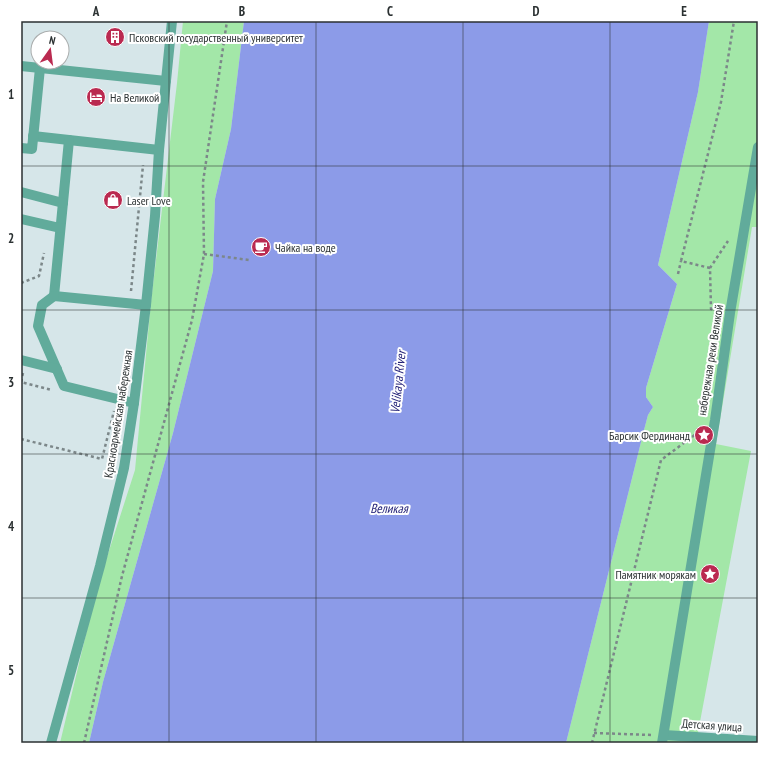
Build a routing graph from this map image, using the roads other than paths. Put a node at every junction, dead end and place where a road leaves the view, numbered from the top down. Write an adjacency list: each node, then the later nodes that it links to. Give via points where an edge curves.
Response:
1 (172, 21): 4 (street, Красноармейская набережная)
2 (40, 70): 5 (street)
3 (59, 70): 4 (street)
4 (166, 81): 9 (street, Красноармейская набережная)
5 (33, 136): 6 (street); 8 (street, via 32,149)
6 (69, 140): 9 (street); 11 (street)
7 (758, 146): 19 (street, набережная реки Великой)
8 (21, 148)
9 (159, 150): 15 (street, Красноармейская набережная)
10 (21, 192): 11 (street)
11 (63, 203): 13 (street)
12 (21, 218): 13 (street)
13 (60, 228): 14 (street)
14 (54, 296): 15 (street); 17 (street, via 42,306 38,326)
15 (146, 305): 18 (street, Красноармейская набережная)
16 (21, 360): 17 (street)
17 (57, 369): 18 (street, via 64,386)
18 (134, 403): 21 (street, Красноармейская набережная, via 124,468)
19 (663, 739): 20 (street, Детская улица)
20 (758, 741)
21 (51, 743)

